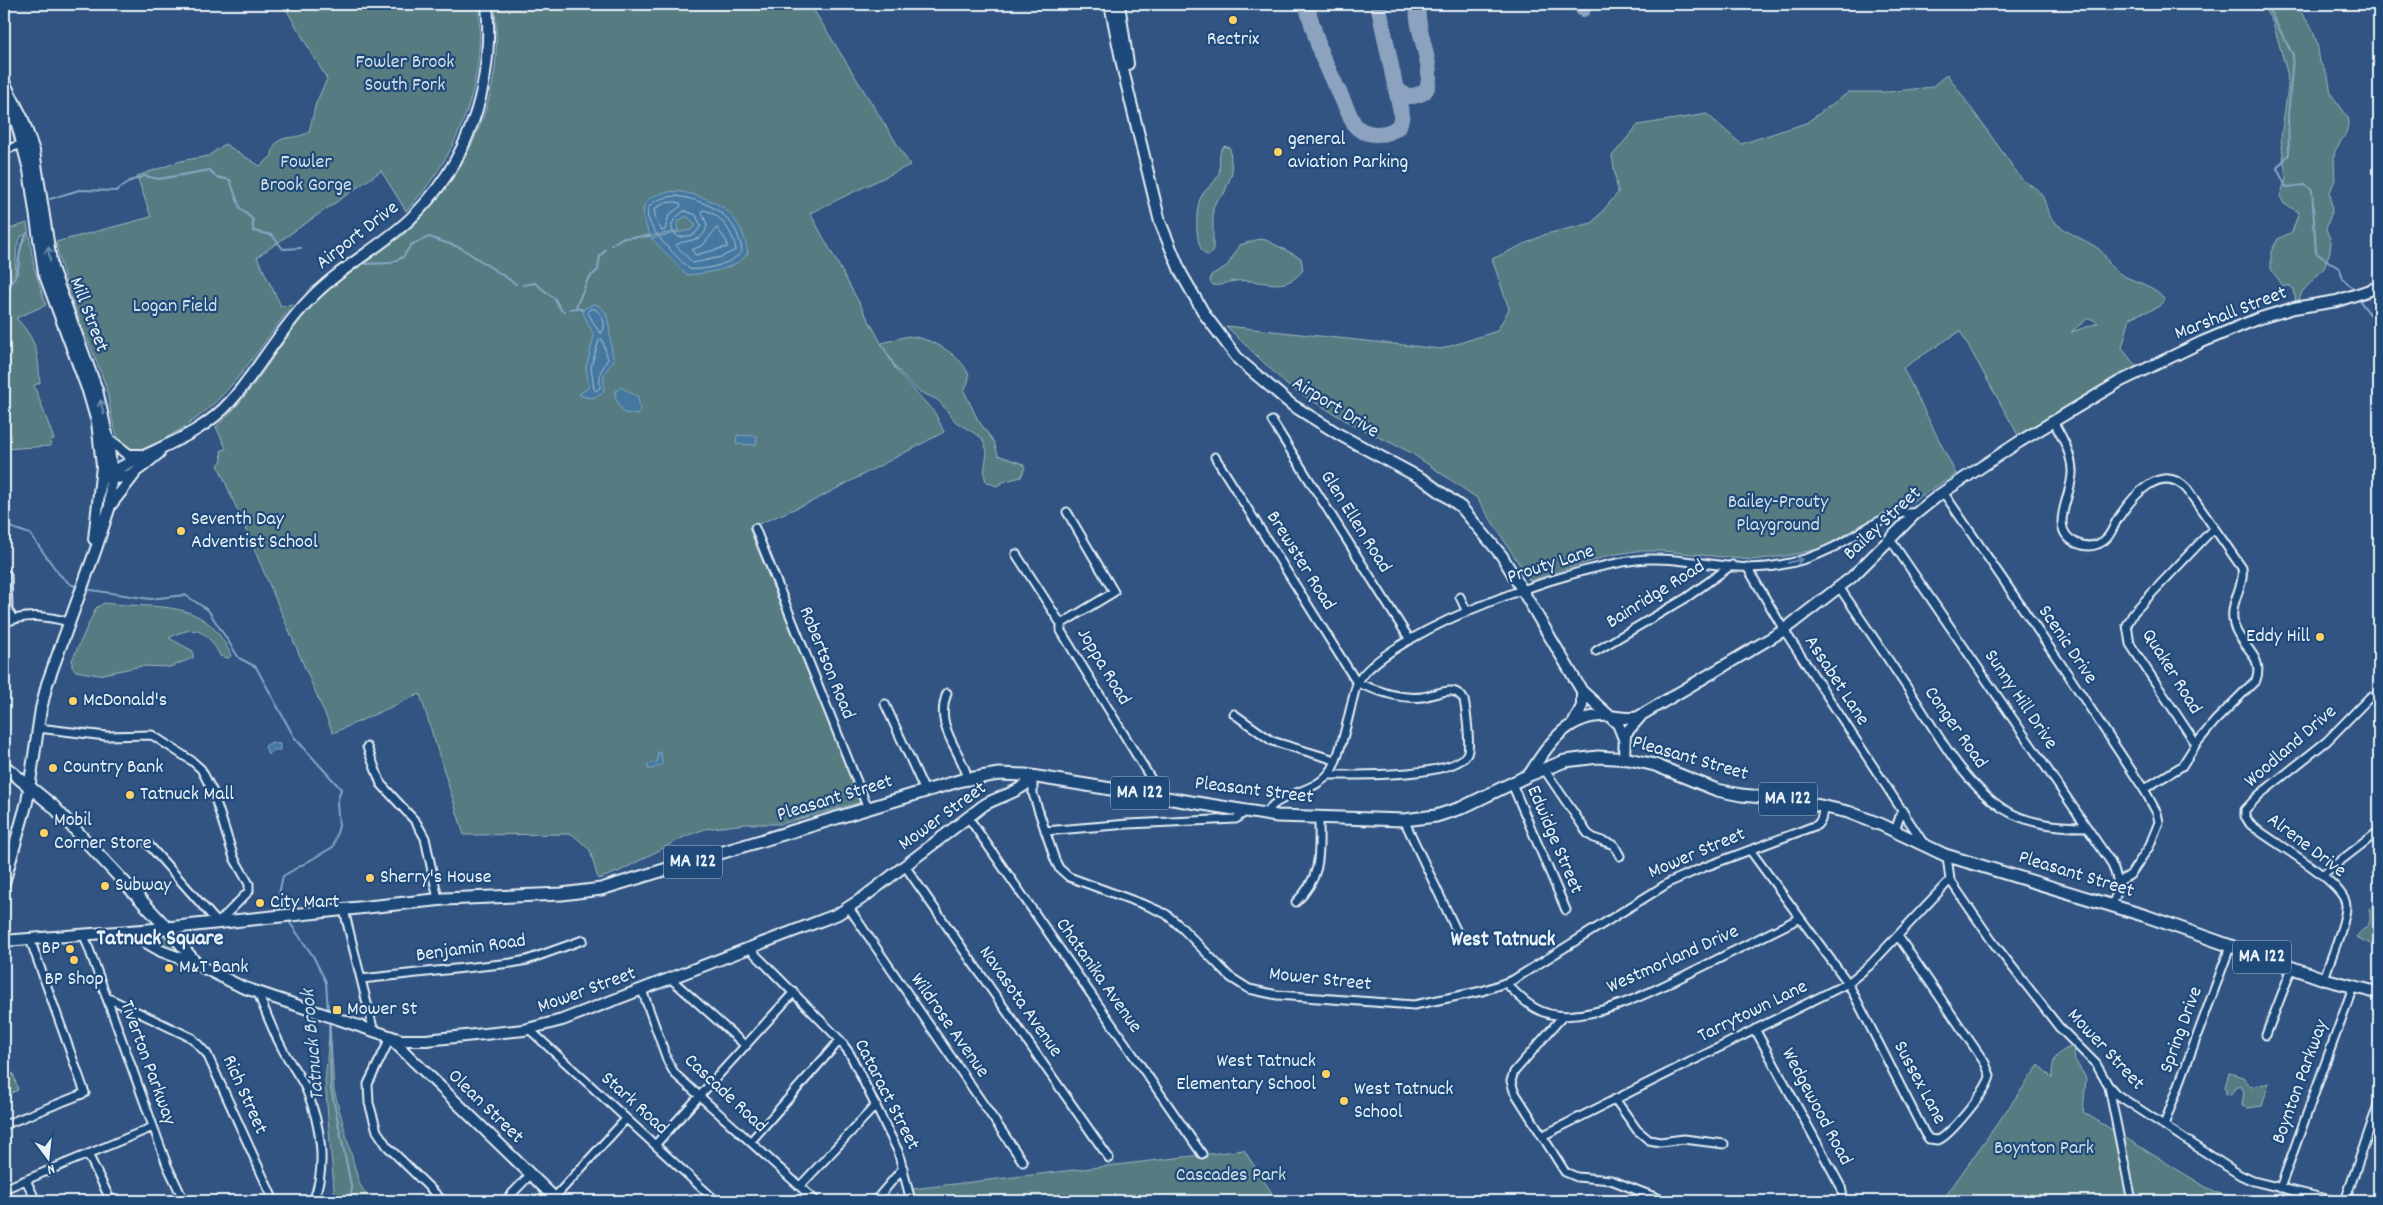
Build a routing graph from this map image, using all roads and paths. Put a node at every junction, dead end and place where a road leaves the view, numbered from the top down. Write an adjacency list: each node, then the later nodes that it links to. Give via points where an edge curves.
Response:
1 (487, 4): 14 (main road, Airport Drive, via 488,58 482,96 462,148 440,183 409,220 335,275 309,299 242,387 216,415 195,432)
2 (1110, 4): 6 (main road, Airport Drive)
3 (1119, 4): 6 (main road, Airport Drive)
4 (4, 82): 13 (main road, Mill Street, one-way to 4, via 97,390 53,273 34,151 17,105)
5 (4, 97): 7 (main road, Mill Street)
6 (1134, 112): 32 (main road, Airport Drive, via 1152,197 1169,248 1205,315 1234,353 1253,373 1304,414 1454,500 1502,556)
7 (23, 144): 8 (street); 18 (main road, Mill Street, via 41,260 95,414)
8 (4, 150)
9 (2379, 287): 10 (main road, Marshall Street, via 2356,296 2258,319)
10 (2153, 364): 12 (main road, Bailey Street)
11 (1272, 421): 40 (street, Glen Ellen Road)
12 (2053, 421): 19 (main road, Bailey Street); 24 (street, via 2072,463 2071,488 2061,521 2066,534 2075,543 2088,546 2104,540 2145,487 2164,479 2184,486)
13 (108, 439): 15 (main road, via 129,455); 18 (main road, Mill Street)
14 (164, 448): 15 (main road, Airport Drive); 17 (main road, Airport Drive)
15 (146, 455): 18 (main road, Airport Drive)
16 (1216, 457): 42 (street, Brewster Road)
17 (136, 474): 18 (main road, via 126,478); 20 (main road, Airport Drive)
18 (107, 476): 20 (main road, Mill Street); 27 (main road, Mill Street, via 97,502)
19 (1943, 492): 22 (main road, Bailey Street); 66 (street, Scenic Drive)
20 (110, 506): 27 (main road, Mill Street)
21 (1067, 512): 38 (street, via 1114,592)
22 (1916, 513): 25 (main road, Bailey Street); 29 (street, Prouty Lane, one-way to 22, via 1780,566 1799,560 1832,548 1892,515)
23 (755, 528): 70 (street, Robertson Road)
24 (2214, 528): 54 (street, via 2242,568 2242,579 2233,603 2234,622 2240,638 2256,658 2258,671 2252,686 2231,704); 54 (street, Quaker Road, via 2134,612 2126,632 2130,644)
25 (1890, 539): 31 (main road, Bailey Street); 78 (street, Sunny Hill Drive)
26 (1016, 554): 38 (street, Joppa Road)
27 (91, 563): 36 (main road, Mill Street)
28 (1732, 565): 29 (street, Prouty Lane); 32 (street, Prouty Lane, via 1630,560 1586,570); 41 (street, Bainridge Road, via 1686,598)
29 (1747, 567): 39 (street, Assabet Lane)
30 (7, 575): 35 (street)
31 (1839, 587): 39 (main road, Bailey Street); 78 (street, Conger Road, via 1953,756 1983,792 2003,809 2036,823)
32 (1522, 591): 34 (street, Prouty Lane); 43 (main road, Airport Drive)
33 (1460, 597): 34 (street)
34 (1467, 612): 40 (street, Prouty Lane)
35 (9, 616): 36 (street, via 36,616); 37 (street)
36 (69, 622): 51 (main road, Mill Street, via 47,684)
37 (4, 623)
38 (1061, 624): 68 (street, Joppa Road, via 1061,631)
39 (1784, 630): 48 (main road, Bailey Street); 72 (street, Assabet Lane)
40 (1410, 640): 42 (street, Prouty Lane, via 1367,669)
41 (1596, 651)
42 (1357, 683): 57 (street, Prouty Lane); 60 (street, via 1385,694 1408,698 1451,691 1459,693 1464,703 1468,752 1458,761 1412,773)
43 (1582, 691): 49 (main road, Airport Drive); 50 (main road, via 1582,706)
44 (947, 692): 63 (street, via 943,718)
45 (2370, 697): 77 (street, Woodland Drive, via 2327,742 2248,804 2244,813)
46 (885, 704): 67 (street)
47 (1234, 714): 57 (street, via 1272,741)
48 (1641, 716): 49 (main road, Bailey Street, via 1628,719); 52 (main road, Bailey Street, via 1627,730)
49 (1611, 717): 50 (main road, via 1601,715); 52 (main road, Airport Drive, via 1620,726)
50 (1573, 724): 53 (main road)
51 (38, 728): 65 (main road, Mill Street); 99 (street, via 106,736 152,735 192,760 213,792 234,856 250,888)
52 (1624, 739): 56 (main road)
53 (1551, 742): 59 (main road); 61 (main road)
54 (2196, 744): 66 (street, via 2182,766)
55 (367, 747): 92 (street, via 381,784 416,822 425,838)
56 (1624, 758): 59 (main road, Pleasant Street / MA 122, via 1589,757); 69 (main road, Pleasant Street / MA 122, via 1648,763 1717,790)
57 (1336, 760): 60 (street, Prouty Lane)
58 (4, 766): 65 (main road)
59 (1550, 766): 61 (main road, Pleasant Street / MA 122); 85 (street, via 1588,834 1614,845)
60 (1328, 774): 73 (street, Prouty Lane, via 1306,790 1273,805)
61 (1529, 775): 64 (main road, Pleasant Street / MA 122)
62 (1034, 776): 63 (main road, Pleasant Street / MA 122, via 999,774); 68 (main road, Pleasant Street / MA 122); 74 (main road, Mower Street, via 1023,788 990,801); 79 (street, Mower Street, via 1033,794)
63 (968, 778): 67 (main road, Pleasant Street / MA 122)
64 (1512, 784): 76 (main road, Pleasant Street / MA 122, via 1461,808 1436,816); 97 (street, Edwidge Street)
65 (29, 785): 89 (main road, Mill Street); 100 (main road, via 69,822)
66 (2144, 789): 91 (street, Scenic Drive, via 2159,820 2158,828 2130,875)
67 (925, 791): 70 (main road, Pleasant Street / MA 122)
68 (1162, 797): 71 (main road, Pleasant Street / MA 122)
69 (1824, 806): 81 (main road, Pleasant Street / MA 122); 84 (street, Mower Street, via 1817,825)
70 (868, 809): 92 (main road, Pleasant Street / MA 122, via 608,887 562,894)
71 (1245, 812): 73 (main road, Pleasant Street / MA 122); 79 (street, via 1236,820)
72 (1904, 813): 81 (street); 83 (street, Assabet Lane)
73 (1271, 816): 75 (main road, Pleasant Street / MA 122)
74 (968, 817): 87 (main road, Mower Street); 145 (street, Chatanika Avenue)
75 (1319, 818): 76 (main road, Pleasant Street / MA 122); 93 (street, via 1319,863 1315,879)
76 (1404, 820): 102 (street)
77 (2250, 824): 88 (street, Alrene Drive)
78 (2086, 827): 91 (street, Sunny Hill Drive, via 2110,861)
79 (1045, 830): 115 (street, Mower Street, via 1056,863 1063,873 1166,914 1230,977 1256,991 1414,1005 1446,1000)
80 (2379, 831): 88 (street)
81 (1900, 833): 83 (main road, Pleasant Street / MA 122)
82 (148, 844): 99 (street)
83 (1925, 846): 86 (main road, Pleasant Street / MA 122)
84 (1750, 850): 98 (street, Sussex Lane); 115 (street, Mower Street, via 1670,882)
85 (1620, 856)
86 (1947, 856): 90 (street, Mower Street); 94 (main road, Pleasant Street / MA 122)
87 (905, 866): 95 (main road, Mower Street); 146 (street, Navasota Avenue)
88 (2322, 875): 114 (street, Alrene Drive, via 2340,891 2346,906)
89 (4, 878)
90 (1950, 880): 104 (street, Tarrytown Lane); 131 (street, Mower Street, via 2030,992 2058,1027 2096,1064)
91 (2118, 882): 94 (street, via 2119,889)
92 (438, 900): 96 (main road, Pleasant Street / MA 122)
93 (1296, 902)
94 (2111, 905): 108 (main road, Pleasant Street / MA 122)
95 (848, 908): 109 (main road, Mower Street); 147 (street, Wildrose Avenue)
96 (344, 910): 99 (main road, Pleasant Street / MA 122); 112 (street)
97 (1566, 910)
98 (1800, 918): 116 (street, Sussex Lane); 123 (street, Westmorland Drive, via 1630,1000 1588,1013)
99 (218, 923): 100 (main road, Pleasant Street / MA 122)
100 (168, 928): 101 (main road, Pleasant Street); 110 (main road, Mower Street)
101 (133, 931): 103 (main road, Pleasant Street); 110 (main road, Mower Street, via 161,951)
102 (1458, 934)
103 (84, 935): 105 (main road, Pleasant Street); 122 (street, Tiverton Parkway)
104 (1898, 936): 116 (street, Tarrytown Lane); 116 (street, Sussex Lane, via 1990,1072 1988,1085 1944,1138 1933,1140 1925,1134)
105 (30, 939): 107 (main road, Pleasant Street); 137 (street, via 85,1093)
106 (583, 940): 112 (street, Benjamin Road, via 519,962)
107 (4, 941)
108 (2230, 946): 111 (main road, Pleasant Street / MA 122); 138 (street, Spring Drive)
109 (750, 949): 113 (main road, Mower Street); 119 (street, Cataract Street)
110 (198, 965): 120 (main road, Mower Street)
111 (2292, 968): 114 (main road, Pleasant Street / MA 122); 127 (street)
112 (361, 978): 126 (street)
113 (671, 979): 118 (main road, Mower Street); 130 (street)
114 (2324, 979): 117 (main road, Pleasant Street / MA 122)
115 (1506, 983): 123 (street, Westmorland Drive, via 1536,1008)
116 (1848, 983): 124 (street, Tarrytown Lane)
117 (2353, 987): 121 (main road, Pleasant Street / MA 122); 152 (street, Boynton Parkway)
118 (642, 990): 125 (main road, Mower Street); 132 (street, Cascade Road, via 671,1068)
119 (794, 992): 129 (street, Cataract Street); 130 (street)
120 (258, 993): 126 (main road, Mower Street); 159 (street, via 280,1045 306,1089 316,1119 320,1163 319,1184)
121 (2379, 993)
122 (106, 997): 139 (street, Tiverton Parkway); 158 (street, Rich Street, via 192,1038 207,1054)
123 (1563, 1016): 140 (street, via 1516,1068 1511,1078 1514,1091)
124 (1755, 1029): 133 (street, Tarrytown Lane); 167 (street, Wedgewood Road, via 1841,1187)
125 (530, 1030): 128 (main road, Mower Street, via 417,1041); 136 (street, Stark Road)
126 (374, 1032): 128 (main road, Mower Street)
127 (2266, 1035)
128 (389, 1037): 149 (main road, Olean Street); 160 (street, via 368,1084 369,1103 377,1131 386,1146)
129 (840, 1040): 135 (street, Cataract Street, via 855,1062); 141 (street)
130 (746, 1046): 132 (street)
131 (2108, 1085): 138 (street, Mower Street, via 2129,1104); 168 (street)
132 (700, 1096): 141 (street, Cascade Road); 143 (street)
133 (1615, 1099): 140 (street, Tarrytown Lane); 142 (street, via 1637,1130 1649,1140 1684,1139)
134 (2379, 1102): 170 (street)
135 (876, 1106): 148 (street, Cataract Street); 151 (street)
136 (626, 1119): 143 (street, Stark Road); 154 (street)
137 (4, 1125)
138 (2164, 1125): 152 (street, Mower Street, via 2240,1175)
139 (153, 1127): 144 (street); 157 (street, Tiverton Parkway)
140 (1542, 1136): 166 (street, via 1567,1174 1611,1180)
141 (751, 1141): 151 (street, Cascade Road)
142 (1724, 1144)
143 (655, 1145): 162 (street, Stark Road)
144 (88, 1154): 150 (street); 156 (street)
145 (1202, 1154)
146 (1109, 1158)
147 (1023, 1162)
148 (903, 1168): 164 (street); 165 (street, Cataract Street)
149 (530, 1175): 154 (main road, Olean Street); 161 (street)
150 (26, 1180): 153 (street); 155 (street)
151 (800, 1186): 163 (street, Cascade Road)
152 (2280, 1188): 169 (street, Mower Street)
153 (4, 1189)
154 (556, 1200)
155 (36, 1201)
156 (111, 1201)
157 (184, 1201)
158 (274, 1201)
159 (313, 1201)
160 (443, 1201)
161 (505, 1201)
162 (716, 1201)
163 (816, 1201)
164 (876, 1201)
165 (911, 1201)
166 (1665, 1201)
167 (1844, 1201)
168 (2132, 1201)
169 (2335, 1201)
170 (2345, 1201)

